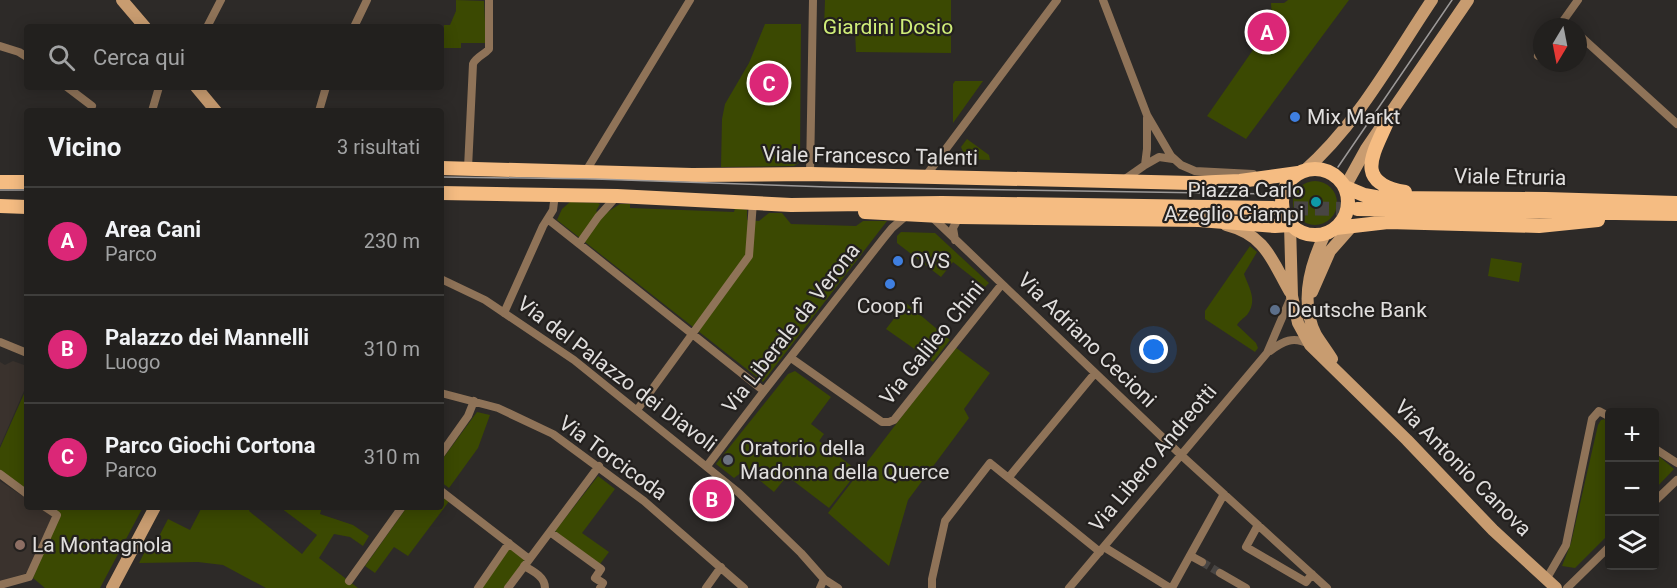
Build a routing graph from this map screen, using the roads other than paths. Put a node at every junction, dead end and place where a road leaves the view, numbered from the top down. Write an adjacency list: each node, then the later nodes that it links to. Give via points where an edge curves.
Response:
1 (122, 0): 13 (street)
2 (221, 0): 14 (street)
3 (367, 0): 15 (street)
4 (489, 0): 33 (street, via 489,49 473,64)
5 (690, 0): 34 (street)
6 (813, 0): 36 (street)
7 (1057, 0): 37 (street)
8 (1102, 0): 27 (street)
9 (1432, 0): 35 (street, via 1359,108 1329,147)
10 (1467, 0): 28 (street)
11 (1578, 0): 12 (street)
12 (1568, 18)
13 (142, 24)
14 (209, 24)
15 (355, 24)
16 (1587, 42): 29 (street)
17 (0, 46): 18 (street)
18 (24, 55)
19 (71, 90): 23 (street)
20 (158, 90): 24 (street)
21 (198, 90): 25 (street)
22 (326, 90): 26 (street)
23 (92, 106)
24 (153, 108)
25 (214, 108)
26 (321, 108)
27 (1147, 115): 30 (street); 31 (street)
28 (1390, 115): 42 (street); 46 (main road, via 1372,156 1373,174 1387,188)
29 (1677, 124)
30 (1173, 159): 31 (street, via 1159,157); 38 (street, via 1198,171)
31 (1145, 165): 41 (street)
32 (444, 168): 33 (main road, Viale Francesco Talenti)
33 (468, 168): 34 (main road, Viale Francesco Talenti)
34 (586, 171): 36 (main road, Viale Francesco Talenti)
35 (1301, 172): 38 (main road, Viale Francesco Talenti); 42 (main road, via 1326,172); 61 (main road, via 1286,186 1283,196 1283,211)
36 (810, 174): 37 (main road, Viale Francesco Talenti)
37 (925, 177): 41 (main road, Viale Francesco Talenti)
38 (1269, 177): 41 (main road, Viale Francesco Talenti, via 1221,183)
39 (0, 182): 40 (main road)
40 (24, 182)
41 (1119, 182)
42 (1345, 187): 46 (main road, Viale Etruria, via 1378,198); 63 (main road, via 1347,211)
43 (444, 193): 44 (main road)
44 (555, 194): 45 (main road); 59 (street)
45 (617, 196): 47 (main road); 65 (street)
46 (1434, 197): 48 (main road, Viale Etruria)
47 (753, 202): 49 (main road); 71 (street, via 749,256)
48 (1677, 203)
49 (840, 205): 52 (main road); 56 (main road, via 872,214)
50 (0, 206): 51 (main road)
51 (24, 207)
52 (1273, 208)
53 (1358, 209): 54 (main road, Viale Etruria)
54 (1651, 214): 55 (main road, Viale Etruria); 62 (main road, Viale Etruria, via 1539,225)
55 (1677, 214)
56 (907, 215): 57 (main road); 76 (street, Via Liberale da Verona, via 883,239)
57 (931, 216): 58 (main road); 64 (street, Via Adriano Cecioni)
58 (959, 217): 60 (main road); 64 (street, via 953,228)
59 (549, 220): 65 (street); 70 (street)
60 (1176, 221): 61 (main road); 68 (street, via 1230,226 1250,235 1262,244)
61 (1290, 225): 63 (main road, via 1306,235); 68 (street)
62 (1353, 225): 63 (main road, Viale Etruria); 69 (street, via 1330,251)
63 (1331, 231): 69 (street, via 1313,262)
64 (955, 240): 67 (street, Via Adriano Cecioni)
65 (579, 244): 71 (street)
66 (444, 280): 70 (street, Via del Palazzo dei Diavoli)
67 (1002, 284): 76 (street, Via Galileo Chini, via 889,423 882,422); 77 (street, Via Adriano Cecioni)
68 (1292, 296): 73 (street, Via Antonio Canova, via 1298,323); 75 (street, Via Libero Andreotti)
69 (1308, 301): 78 (street, Via Antonio Canova, via 1316,335)
70 (504, 313): 82 (street, Via del Palazzo dei Diavoli, via 566,354)
71 (692, 333): 79 (street); 82 (street)
72 (0, 342): 74 (street)
73 (1310, 345): 75 (street, Via Libero Andreotti, via 1287,340); 78 (street, Via Antonio Canova)
74 (24, 352)
75 (1267, 353): 86 (street, Via Libero Andreotti)
76 (791, 358): 79 (street, Via Liberale da Verona)
77 (1095, 373): 86 (street, Via Adriano Cecioni); 91 (street)
78 (1342, 375): 111 (street, Via Antonio Canova, via 1493,530)
79 (764, 391): 89 (street, Via Liberale da Verona)
80 (444, 394): 81 (street, Via Torcicoda)
81 (474, 401): 84 (street); 88 (street, Via Torcicoda, via 553,434)
82 (637, 410): 89 (street, Via del Palazzo dei Diavoli)
83 (1605, 414): 111 (street, via 1599,411 1592,419 1566,545)
84 (444, 450)
85 (1659, 451): 87 (street)
86 (1181, 455): 95 (street, Via Adriano Cecioni); 103 (street, Via Libero Andreotti)
87 (1677, 463)
88 (599, 466): 101 (street); 108 (street, Via Torcicoda)
89 (707, 466): 113 (street, Via del Palazzo dei Diavoli, via 801,554)
90 (0, 474): 93 (street)
91 (1009, 477): 103 (street); 123 (street, via 990,463 945,521)
92 (1677, 480): 96 (street)
93 (24, 492)
94 (444, 492): 102 (street)
95 (1224, 494): 100 (street, Via Adriano Cecioni); 105 (street)
96 (1659, 497)
97 (50, 510): 114 (street, via 57,515 29,577)
98 (153, 510): 115 (street)
99 (400, 510): 112 (street)
100 (1258, 525): 110 (street, Via Adriano Cecioni); 110 (street, via 1246,547 1306,582)
101 (550, 532): 106 (street); 119 (street, via 601,569 595,578 603,583)
102 (509, 543): 106 (street); 116 (street)
103 (1102, 549): 124 (street, Via Libero Andreotti); 125 (street)
104 (1605, 551): 129 (street)
105 (1191, 556): 107 (street); 125 (street)
106 (527, 562): 117 (street); 118 (street)
107 (1202, 562)
108 (721, 567): 120 (street); 121 (street, Via Torcicoda)
109 (1220, 573): 126 (street)
110 (1312, 574): 127 (street, Via Adriano Cecioni)
111 (1547, 578): 128 (street, Via Antonio Canova)
112 (349, 581)
113 (822, 584): 122 (street, Via del Palazzo dei Diavoli)
114 (0, 585)
115 (112, 588)
116 (478, 588)
117 (508, 588)
118 (545, 588)
119 (600, 588)
120 (706, 588)
121 (744, 588)
122 (838, 588)
123 (932, 588)
124 (1069, 588)
125 (1171, 588)
126 (1246, 588)
127 (1327, 588)
128 (1556, 588)
129 (1567, 588)

